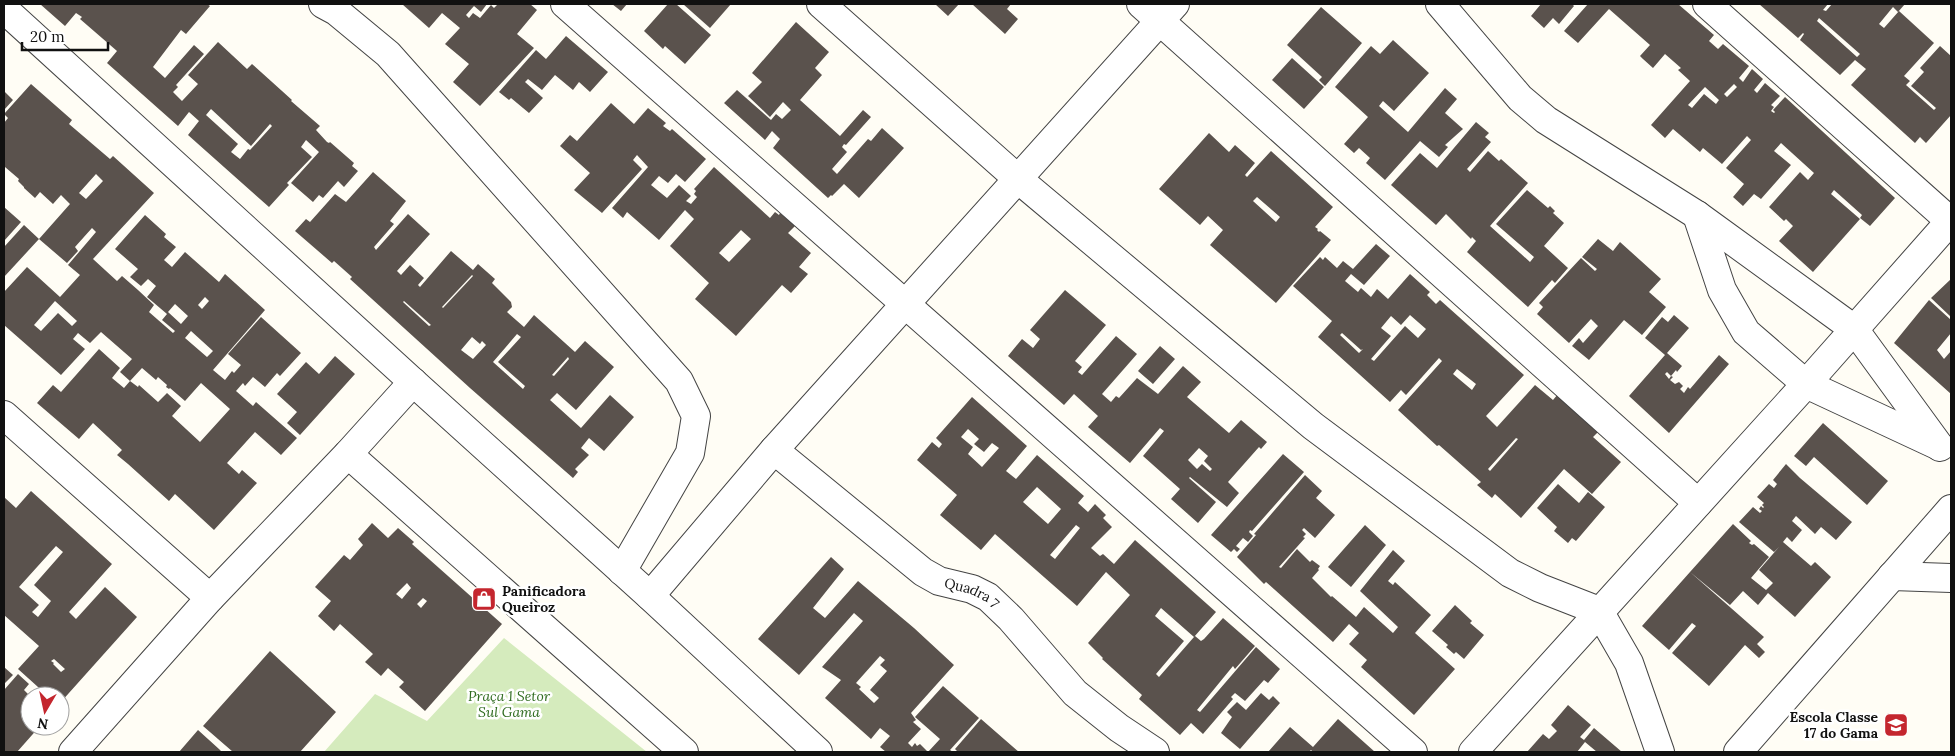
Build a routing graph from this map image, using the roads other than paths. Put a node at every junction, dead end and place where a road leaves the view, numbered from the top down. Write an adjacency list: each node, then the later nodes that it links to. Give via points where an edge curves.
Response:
1 (324, 4): 21 (street, via 388,54 680,381 696,416 690,453)
2 (565, 4): 11 (street)
3 (821, 4): 8 (street)
4 (1440, 4): 9 (street, via 1520,98 1546,120)
5 (1707, 4): 10 (street)
6 (4, 9): 13 (street)
7 (1159, 9): 8 (street); 19 (street)
8 (1018, 179): 11 (street); 26 (street, via 1312,426 1510,573)
9 (1697, 215): 12 (street); 14 (street, via 1722,290 1746,332)
10 (1951, 220): 12 (street)
11 (905, 305): 17 (street); 31 (street)
12 (1854, 329): 14 (street); 16 (street)
13 (412, 382): 18 (street); 21 (street)
14 (1806, 384): 16 (street); 19 (street)
15 (4, 415): 25 (street)
16 (1946, 449)
17 (774, 450): 24 (street); 30 (street, Quadra 7, via 924,572 939,582 972,589 988,597 1074,693)
18 (348, 454): 25 (street); 28 (street)
19 (1698, 503): 26 (street)
20 (1951, 509): 22 (street)
21 (622, 571): 24 (street)
22 (1892, 576): 23 (street); 34 (street)
23 (1951, 578)
24 (650, 596): 29 (street)
25 (210, 598): 27 (street)
26 (1599, 611): 32 (street); 33 (street, via 1629,664)
27 (74, 752)
28 (684, 752)
29 (818, 752)
30 (1155, 752)
31 (1413, 752)
32 (1473, 752)
33 (1660, 752)
34 (1738, 752)

